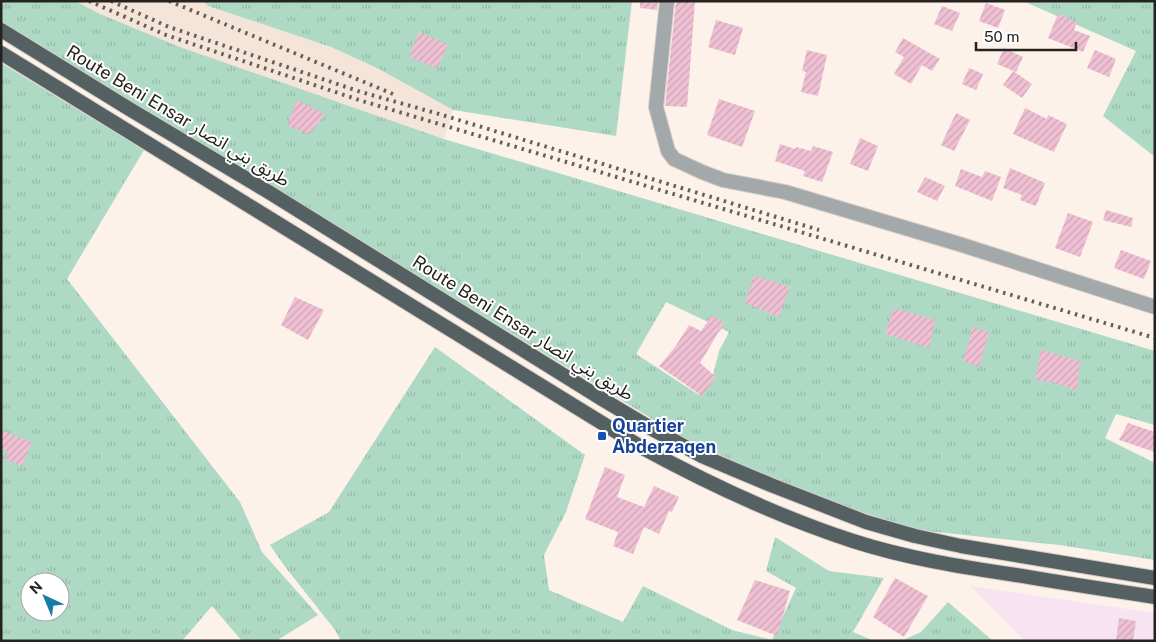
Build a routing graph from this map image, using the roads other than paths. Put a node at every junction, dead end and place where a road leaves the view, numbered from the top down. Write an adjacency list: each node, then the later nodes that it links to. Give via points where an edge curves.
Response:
1 (667, 1): 4 (street, via 656,107 668,150 674,159 722,180 785,192)
2 (1, 30): 5 (highway, Route Beni Ensar طريق بني انصار, via 602,399 702,456 866,522 915,536)
3 (1, 53): 6 (highway, via 641,447 720,488 852,541 900,554)
4 (1155, 307)
5 (1155, 578)
6 (1155, 597)

